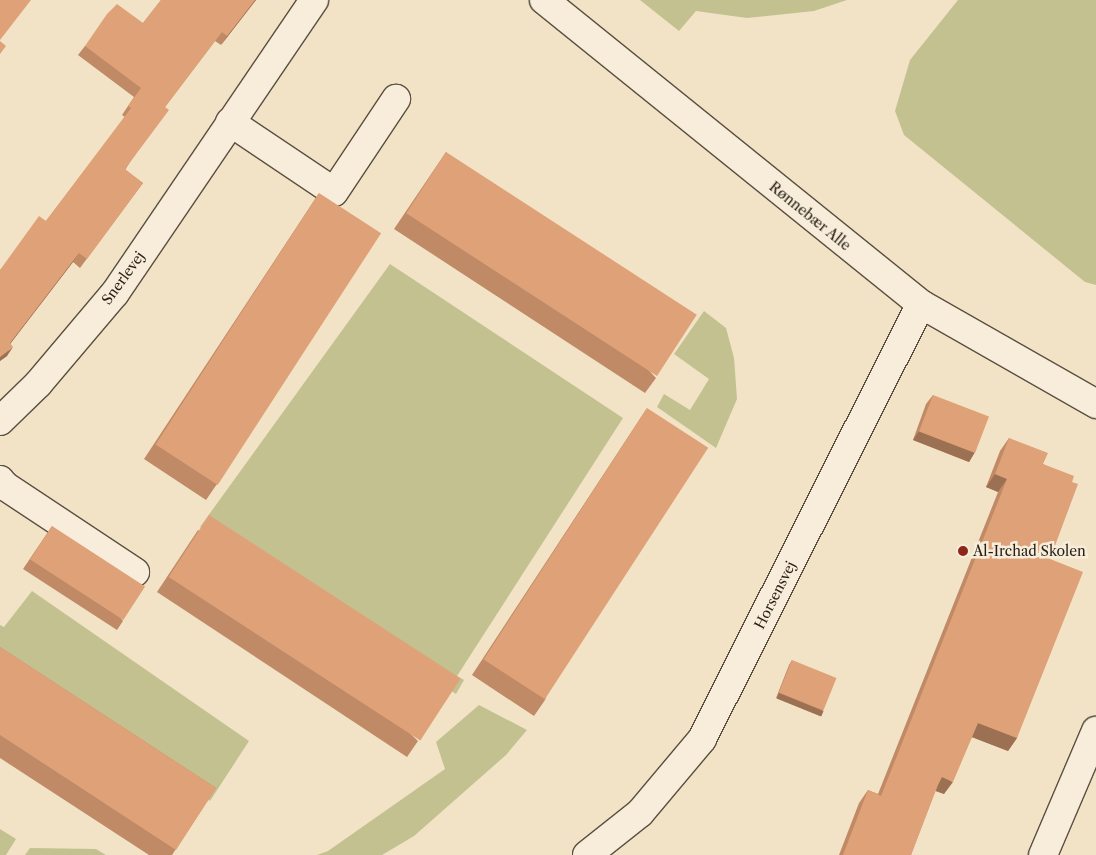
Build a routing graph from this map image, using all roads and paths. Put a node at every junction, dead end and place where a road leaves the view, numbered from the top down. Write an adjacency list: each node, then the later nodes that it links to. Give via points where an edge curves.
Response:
1 (314, 0): 4 (street, Snerlevej)
2 (544, 0): 5 (street, Rønnebær Alle)
3 (396, 99): 4 (street, via 334,192)
4 (230, 122): 7 (street, Snerlevej, via 115,293 38,384)
5 (921, 304): 6 (street, Rønnebær Alle); 11 (street, Horsensvej, via 702,739 640,813)
6 (1096, 404)
7 (0, 421)
8 (0, 480): 9 (street)
9 (135, 572)
10 (1096, 731): 12 (street)
11 (587, 855)
12 (1043, 855)

